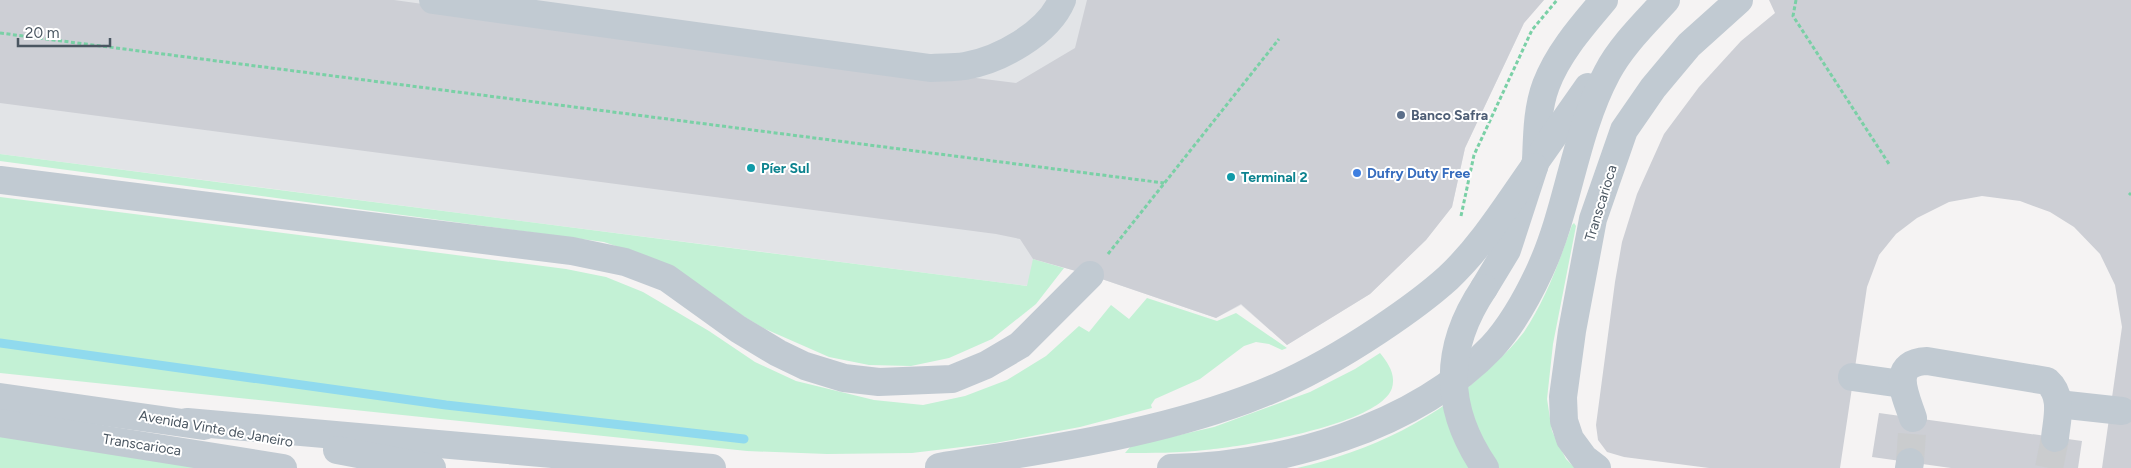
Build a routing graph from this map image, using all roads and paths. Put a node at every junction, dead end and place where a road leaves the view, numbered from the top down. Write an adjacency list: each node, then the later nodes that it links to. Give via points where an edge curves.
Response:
1 (433, 0): 2 (street, via 930,68 965,66 1019,45 1042,28)
2 (1062, 0)
3 (1557, 0): 17 (path, via 1532,30 1474,155)
4 (1604, 0): 12 (street, via 1560,57 1546,86)
5 (1655, 0): 12 (street, via 1599,68)
6 (1666, 0): 14 (street, via 1634,35 1607,72 1589,113)
7 (1739, 0): 11 (street, Transcarioca, via 1688,44)
8 (1796, 0): 13 (path, via 1793,16)
9 (0, 33): 16 (path)
10 (1279, 39): 16 (path)
11 (1624, 130): 14 (street); 36 (street, Transcarioca, via 1593,219 1563,397 1564,421 1570,438 1584,458)
12 (1535, 164): 28 (street, via 1486,235 1449,277 1370,336 1289,382 1187,419); 35 (street, bridge, via 1507,250 1470,309 1462,328 1454,369 1453,388 1460,422)
13 (1889, 164)
14 (1569, 179): 34 (street, via 1541,269 1524,301 1492,347 1463,373 1400,414 1358,432 1304,449 1245,462)
15 (0, 180): 18 (street, via 572,251 625,262 667,278 738,329 805,366 844,378 879,382 952,379 986,365 1020,345)
16 (1164, 183): 18 (path)
17 (1460, 221)
18 (1090, 275)
19 (1852, 377): 20 (street)
20 (1902, 384): 22 (street, via 1904,372 1910,366 1928,361 2047,381 2058,395); 24 (street)
21 (0, 397): 25 (street, Avenida Vinte de Janeiro)
22 (2058, 404): 23 (street); 27 (street)
23 (2122, 411)
24 (1913, 418)
25 (187, 422): 30 (street, Avenida Vinte de Janeiro); 31 (street)
26 (0, 423): 29 (street, Transcarioca)
27 (2055, 438)
28 (939, 467): 32 (street); 33 (street)
29 (283, 468)
30 (432, 468)
31 (712, 468)
32 (921, 468)
33 (1000, 468)
34 (1171, 468)
35 (1485, 468)
36 (1597, 468)

